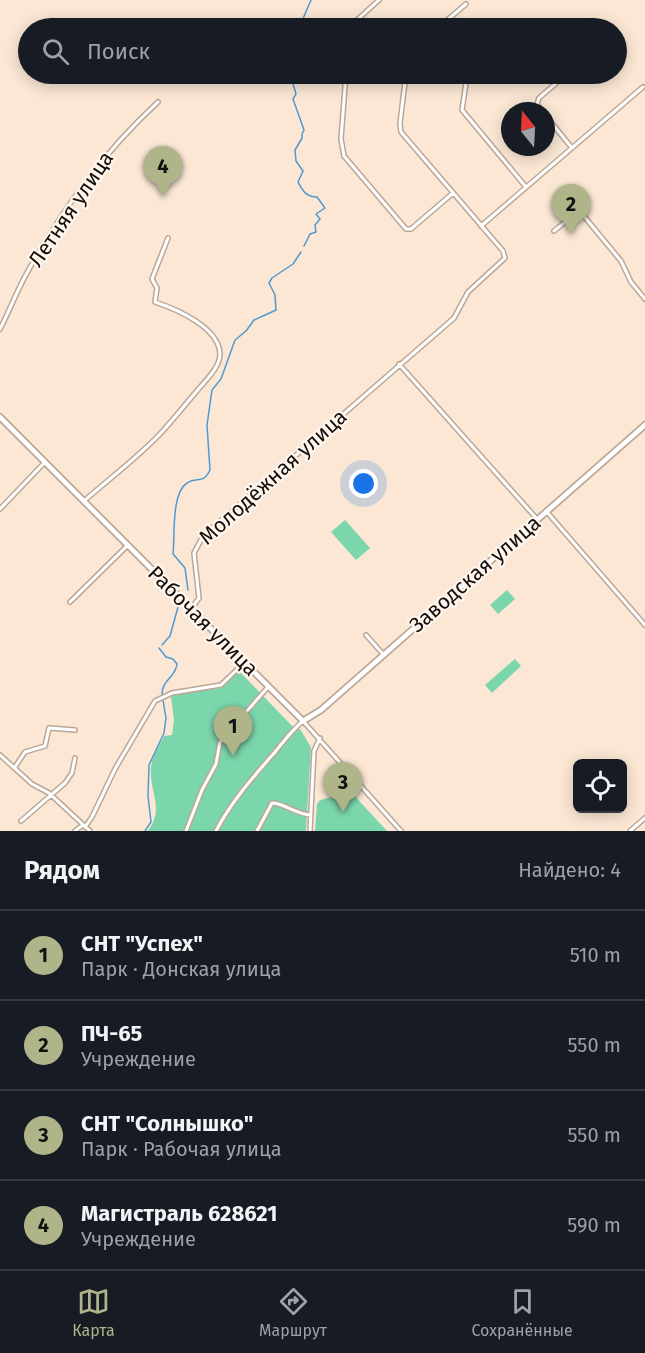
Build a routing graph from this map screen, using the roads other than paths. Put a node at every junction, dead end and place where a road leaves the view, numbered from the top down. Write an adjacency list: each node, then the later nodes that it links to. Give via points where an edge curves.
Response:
1 (379, 0): 3 (street)
2 (466, 4): 4 (street)
3 (359, 18)
4 (450, 18)
5 (345, 84): 15 (street, via 341,139 344,156 406,229 411,229)
6 (405, 84): 15 (street, Молодёжная улица, via 401,132)
7 (466, 84): 14 (street, via 462,110)
8 (555, 84): 11 (street)
9 (643, 87): 13 (street)
10 (158, 102): 20 (street, Летняя улица, via 107,153 82,186 28,271)
11 (538, 102)
12 (555, 127): 13 (street)
13 (572, 148): 14 (street)
14 (526, 187): 16 (street)
15 (453, 193): 16 (street, Молодёжная улица)
16 (481, 226): 21 (street, Молодёжная улица, via 503,251 503,261 468,292 454,318)
17 (554, 231): 19 (street, via 575,214 583,215 621,261)
18 (168, 238): 25 (street, via 152,279 157,288 155,302 199,323 217,344 219,361 160,434)
19 (645, 300)
20 (0, 329)
21 (399, 364): 28 (street); 31 (street, Молодёжная улица, via 203,536 194,553 199,598)
22 (0, 417): 24 (street, Рабочая улица)
23 (645, 425): 27 (street, Заводская улица)
24 (45, 462): 25 (street, Рабочая улица); 26 (street)
25 (84, 501): 29 (street, Рабочая улица)
26 (0, 509)
27 (546, 511): 28 (street, Заводская улица); 32 (street)
28 (537, 519): 34 (street, Заводская улица)
29 (128, 545): 30 (street); 31 (street, Рабочая улица)
30 (70, 602)
31 (191, 609): 35 (street, Рабочая улица)
32 (645, 625)
33 (366, 635): 34 (street)
34 (383, 654): 37 (street, Заводская улица, via 321,710)
35 (244, 663): 36 (street, Рабочая улица); 47 (street, via 221,685 167,695 152,705)
36 (268, 687): 37 (street, Рабочая улица); 50 (street, via 220,742 216,764)
37 (303, 721): 39 (street, Рабочая улица); 51 (street, via 251,779)
38 (75, 730): 42 (street, via 49,728 45,746 25,752)
39 (320, 738): 44 (street, via 314,751); 54 (street, Рабочая улица)
40 (0, 754): 42 (street)
41 (75, 758): 43 (street, via 70,777)
42 (15, 767): 43 (street)
43 (51, 795): 46 (street); 47 (street)
44 (311, 815): 52 (street, via 272,803); 53 (street)
45 (645, 818): 55 (street)
46 (21, 821)
47 (84, 826): 48 (street); 49 (street)
48 (75, 831)
49 (90, 831)
50 (186, 831)
51 (216, 831)
52 (257, 831)
53 (310, 831)
54 (401, 831)
55 (630, 831)

